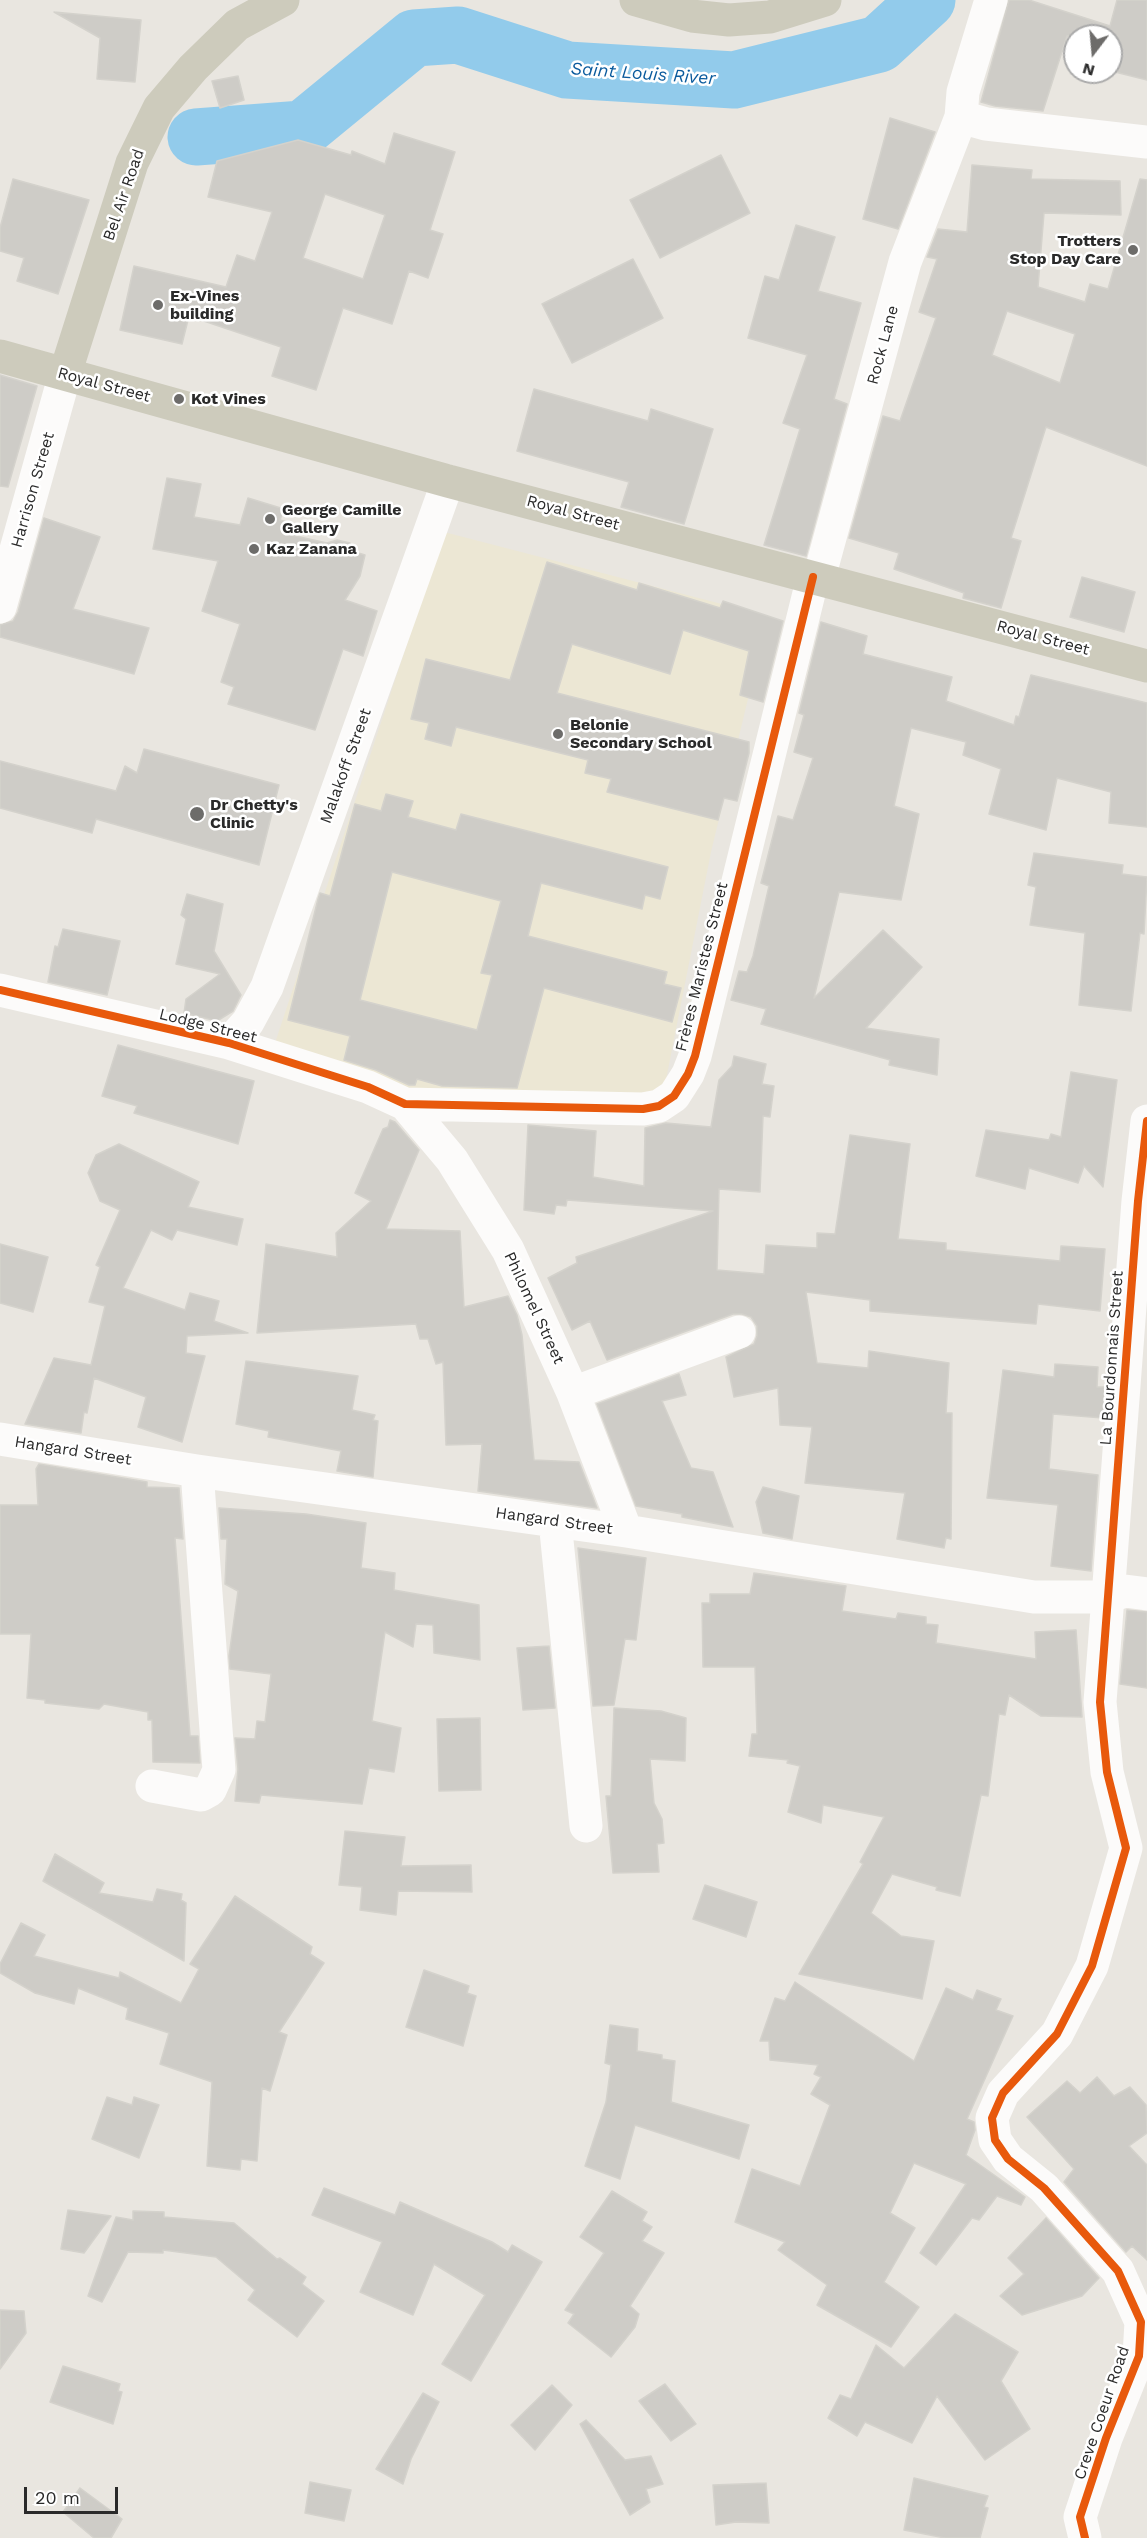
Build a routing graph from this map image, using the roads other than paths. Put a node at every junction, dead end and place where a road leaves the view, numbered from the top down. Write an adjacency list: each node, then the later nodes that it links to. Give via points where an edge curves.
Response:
1 (283, 0): 8 (main road, Bel Air Road, via 237,25 159,108 132,163)
2 (636, 0): 3 (main road, via 692,16 729,20 770,17)
3 (825, 0)
4 (990, 0): 5 (street, Rock Lane, via 963,92)
5 (960, 117): 6 (street); 10 (street, Rock Lane, via 904,262)
6 (1147, 142)
7 (0, 356): 8 (main road, Royal Street)
8 (65, 374): 9 (main road, Royal Street); 11 (street, Harrison Street)
9 (448, 481): 10 (main road, Royal Street); 14 (street, Malakoff Street, via 267,987 248,1022)
10 (816, 577): 12 (main road, Royal Street); 15 (street, Frères Maristes Street, via 695,1056 674,1096 659,1106 643,1109)
11 (0, 607)
12 (1147, 666)
13 (0, 990): 14 (street, Lodge Street)
14 (229, 1043): 15 (street, Lodge Street, via 368,1087)
15 (405, 1104): 18 (street, Philomel Street, via 452,1160 508,1250)
16 (1147, 1121): 24 (street, La Bourdonnais Street)
17 (739, 1332): 18 (street)
18 (573, 1393): 22 (street, Philomel Street)
19 (0, 1439): 20 (street, Hangard Street)
20 (197, 1471): 21 (street, Hangard Street); 25 (street, via 219,1770 210,1790 201,1795)
21 (555, 1521): 22 (street, Hangard Street); 26 (street)
22 (626, 1531): 24 (street, Hangard Street, via 1034,1597)
23 (1147, 1594): 24 (street, Hangard Street, via 1125,1591)
24 (1107, 1597): 27 (street, Creve Coeur Road, via 1100,1702 1107,1772 1126,1848 1092,1966 1057,2034 1003,2093 992,2118 995,2140 1008,2158 1044,2188)
25 (152, 1786)
26 (586, 1826)
27 (1139, 2299): 28 (street, Creve Coeur Road, via 1139,2356 1080,2517)
28 (1085, 2538)

